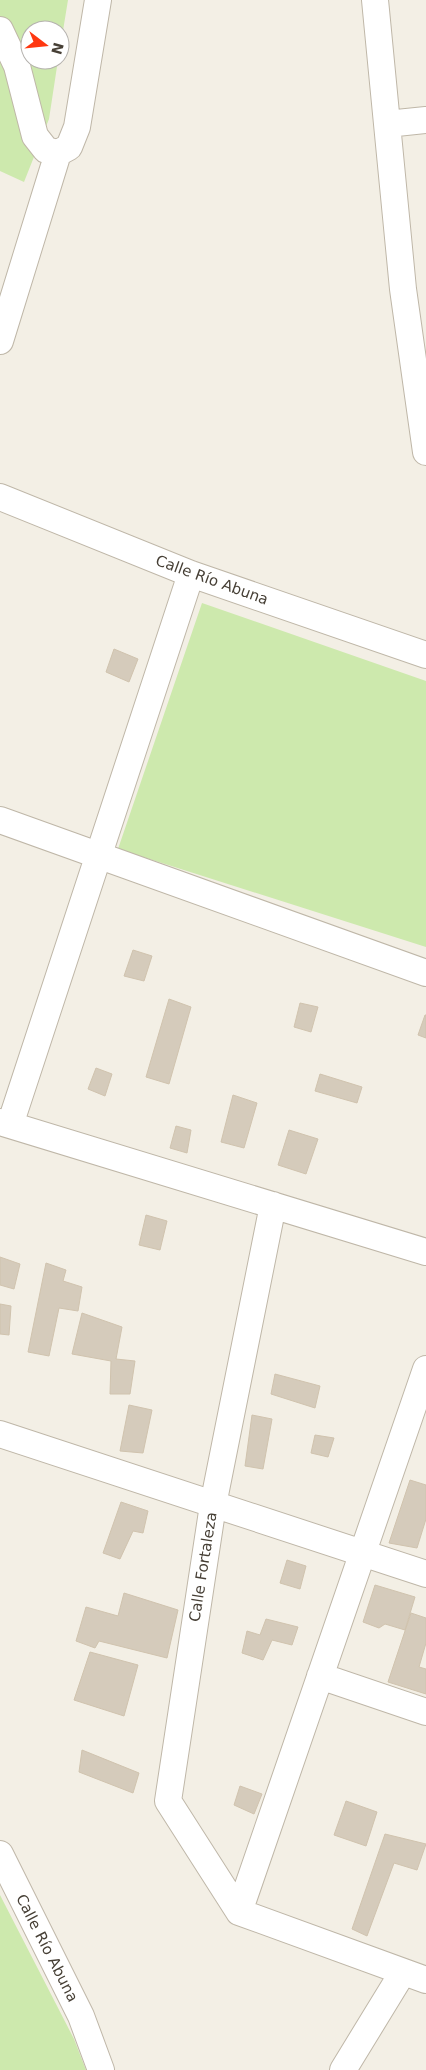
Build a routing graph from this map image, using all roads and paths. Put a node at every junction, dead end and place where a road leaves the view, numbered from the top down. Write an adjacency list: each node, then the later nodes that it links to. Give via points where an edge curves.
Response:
1 (98, 0): 6 (street, via 77,127 69,147)
2 (375, 0): 5 (street)
3 (0, 30): 6 (street, via 17,66 35,136 46,150)
4 (426, 120): 5 (street)
5 (387, 124): 8 (street, via 403,289)
6 (58, 153): 7 (street)
7 (0, 341)
8 (422, 404): 9 (street)
9 (426, 452)
10 (0, 497): 11 (street, Calle Río Abuna)
11 (191, 574): 12 (street, Calle Río Abuna); 14 (street)
12 (426, 656)
13 (0, 820): 14 (street)
14 (99, 856): 15 (street); 16 (street)
15 (426, 973)
16 (5, 1123): 17 (street)
17 (273, 1205): 18 (street); 21 (street, Calle Fortaleza)
18 (426, 1252)
19 (426, 1370): 22 (street)
20 (0, 1434): 21 (street)
21 (213, 1505): 22 (street); 27 (street, Calle Fortaleza, via 168,1801)
22 (362, 1554): 23 (street); 24 (street)
23 (426, 1574)
24 (320, 1676): 25 (street); 27 (street)
25 (426, 1712)
26 (0, 1854): 29 (street, Calle Río Abuna, via 81,2016)
27 (239, 1912): 28 (street)
28 (415, 1976): 30 (street)
29 (101, 2070)
30 (343, 2070)

